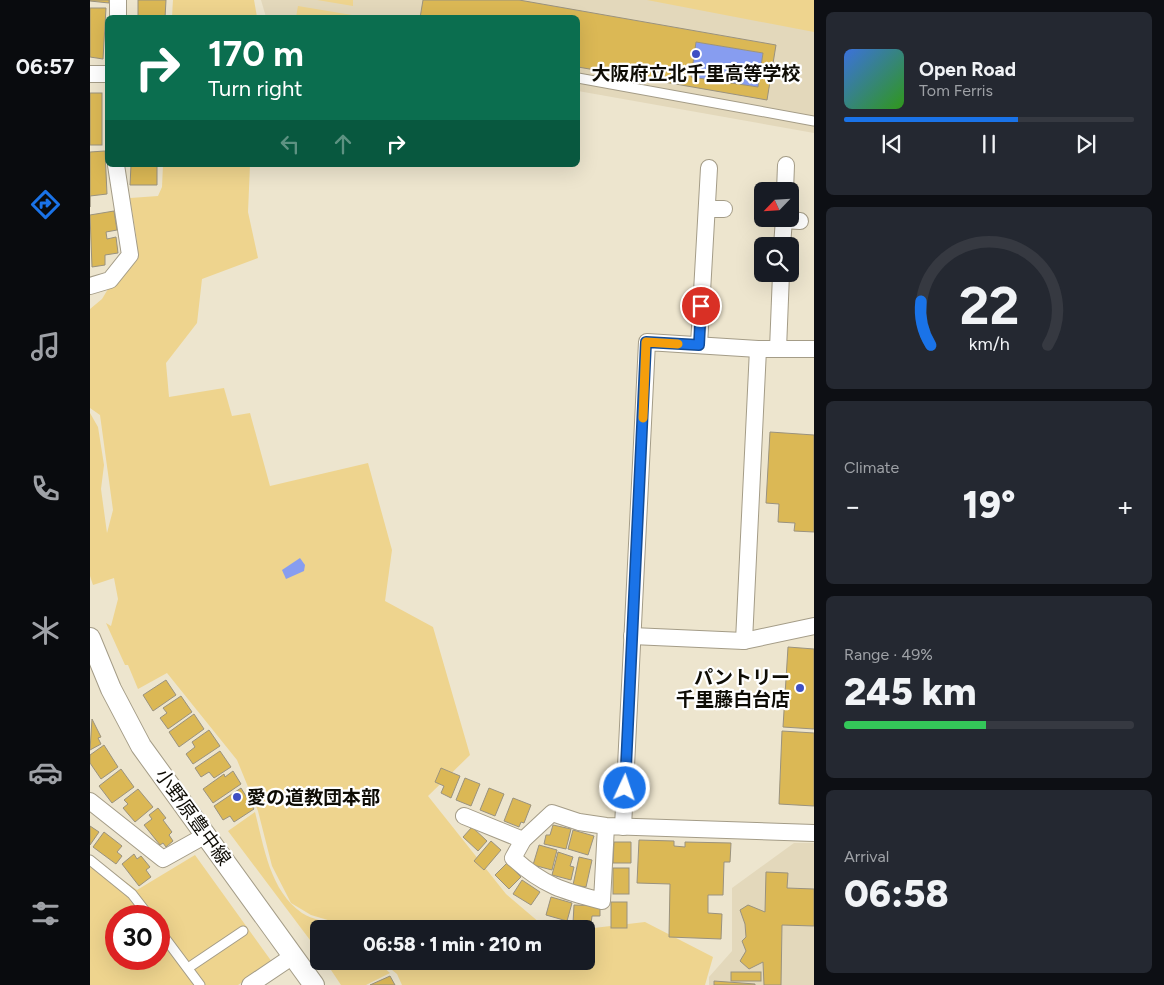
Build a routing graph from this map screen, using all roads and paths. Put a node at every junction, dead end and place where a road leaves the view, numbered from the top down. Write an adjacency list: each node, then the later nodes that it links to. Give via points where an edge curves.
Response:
1 (118, 0): 2 (street)
2 (118, 15)
3 (90, 74): 4 (street)
4 (105, 74)
5 (580, 78): 6 (lane)
6 (814, 122)
7 (786, 165): 10 (street)
8 (116, 167): 14 (street, via 130,255 110,280)
9 (709, 168): 11 (street)
10 (785, 182)
11 (706, 209): 12 (street); 15 (street)
12 (724, 209)
13 (781, 282): 17 (street)
14 (90, 286)
15 (699, 345): 16 (street); 20 (street, via 646,342)
16 (758, 349): 17 (street); 22 (street)
17 (778, 349): 18 (street)
18 (814, 349)
19 (814, 626): 22 (street)
20 (632, 636): 22 (street); 26 (street)
21 (90, 638): 28 (street, 小野原豊中線, via 111,689 141,746)
22 (744, 641)
23 (90, 801): 28 (street, via 163,859)
24 (464, 816): 29 (street)
25 (606, 826): 26 (street); 29 (street, via 552,813); 29 (street, via 602,901 561,891 533,876 513,858)
26 (623, 826): 27 (street)
27 (814, 833)
28 (206, 835): 34 (street, 小野原豊中線)
29 (523, 840)
30 (91, 861): 31 (lane, via 132,894)
31 (140, 905)
32 (243, 931): 35 (lane)
33 (170, 944): 35 (lane)
34 (294, 956): 37 (street); 38 (street, 小野原豊中線)
35 (188, 968): 36 (lane)
36 (200, 985)
37 (250, 985)
38 (314, 985)

